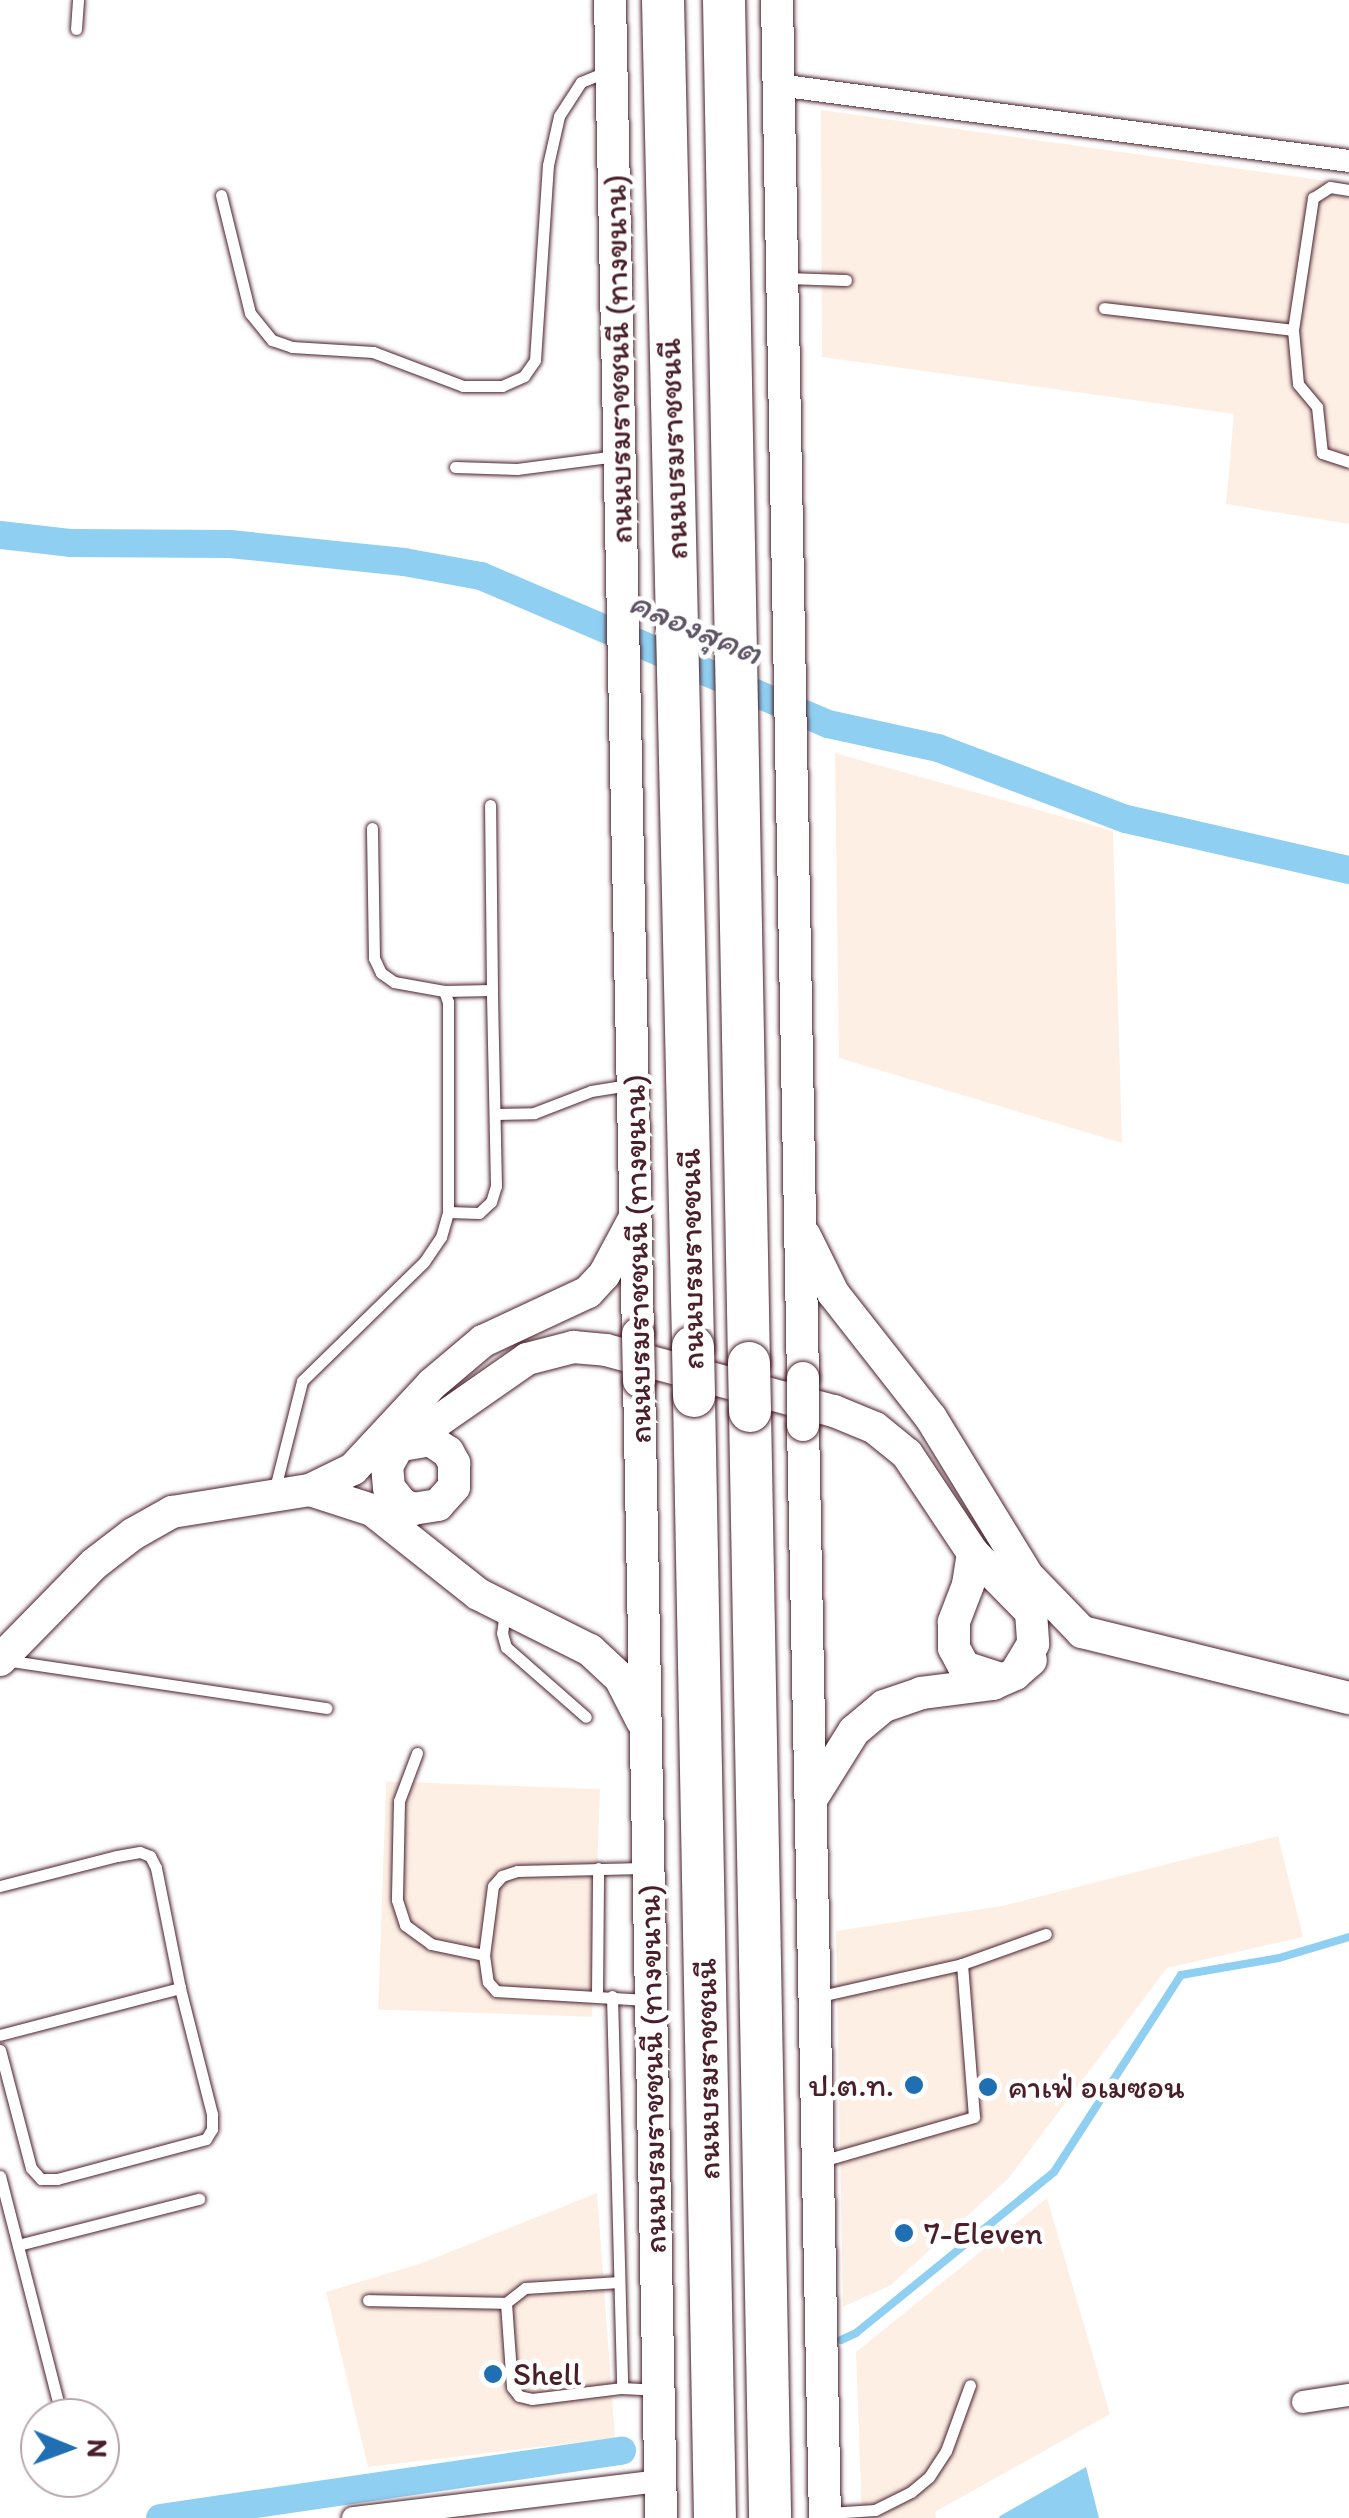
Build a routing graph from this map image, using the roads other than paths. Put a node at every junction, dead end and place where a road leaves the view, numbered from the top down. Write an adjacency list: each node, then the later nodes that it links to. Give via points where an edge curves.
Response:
1 (78, 0): 6 (lane)
2 (610, 0): 7 (main road, ถนนบรมราชชนนี (ทางขนาน))
3 (664, 0): 77 (highway, ถนนบรมราชชนนี, bridge)
4 (724, 0): 78 (highway, ถนนบรมราชชนนี, bridge)
5 (776, 0): 8 (main road)
6 (76, 29)
7 (612, 69): 11 (lane, via 581,82 559,116 548,165 535,360 524,376 502,386 464,386 373,352 272,340 250,313); 16 (main road, ถนนบรมราชชนนี (ทางขนาน))
8 (778, 85): 9 (street); 12 (main road)
9 (1349, 161)
10 (1349, 190): 15 (lane, via 1330,187 1313,198)
11 (221, 195)
12 (782, 278): 13 (lane); 27 (main road)
13 (846, 280)
14 (1104, 308): 15 (lane)
15 (1293, 330): 17 (lane, via 1298,384 1318,407 1322,453)
16 (620, 456): 18 (lane, via 517,468); 23 (main road, ถนนบรมราชชนนี (ทางขนาน))
17 (1349, 462)
18 (454, 467)
19 (490, 805): 21 (lane)
20 (372, 828): 22 (lane, via 374,958 394,982)
21 (492, 990): 22 (lane); 24 (lane)
22 (444, 991): 25 (lane)
23 (633, 1085): 24 (lane, via 591,1091 534,1114); 26 (main road, ถนนบรมราชชนนี (ทางขนาน))
24 (495, 1114): 25 (lane, via 491,1202 479,1213)
25 (448, 1212): 32 (lane, via 424,1262 302,1381)
26 (636, 1216): 28 (main road, via 588,1292 483,1341); 44 (main road, ถนนบรมราชชนนี (ทางขนาน), bridge)
27 (800, 1225): 36 (main road, via 840,1302 931,1418); 46 (main road, bridge)
28 (432, 1384): 29 (main road); 30 (main road)
29 (403, 1445): 30 (main road); 33 (main road, via 386,1477); 33 (main road, via 440,1445 456,1474 438,1505); 35 (main road, via 526,1358 573,1347 606,1350 834,1410 875,1428 921,1470)
30 (353, 1469): 31 (main road)
31 (310, 1490): 32 (main road); 34 (main road, via 372,1510)
32 (273, 1496): 39 (main road, via 172,1512 133,1534 94,1564)
33 (403, 1505): 34 (main road)
34 (422, 1547): 37 (main road)
35 (973, 1552): 40 (main road, via 1030,1612 1033,1644); 40 (main road, via 954,1622 954,1648 964,1667)
36 (1028, 1576): 38 (main road); 40 (main road, via 1045,1627)
37 (505, 1610): 43 (lane, via 506,1647); 44 (main road, via 608,1664 632,1694)
38 (1082, 1632): 40 (main road, via 1060,1639); 41 (main road)
39 (0, 1660): 42 (lane)
40 (1018, 1670): 46 (main road, via 884,1706 854,1731)
41 (1349, 1698)
42 (326, 1708)
43 (586, 1716)
44 (646, 1730): 48 (main road, ถนนบรมราชชนนี (ทางขนาน))
45 (417, 1752): 51 (lane, via 399,1800 397,1900 405,1925 430,1944)
46 (812, 1799): 56 (main road)
47 (598, 1868): 48 (lane); 51 (lane, via 502,1876 493,1886); 54 (lane)
48 (649, 1868): 57 (main road, ถนนบรมราชชนนี (ทางขนาน))
49 (0, 1886): 53 (lane, via 117,1856 150,1856)
50 (1046, 1934): 52 (lane)
51 (484, 1955): 54 (lane, via 496,1992)
52 (962, 1964): 56 (lane); 60 (lane, via 974,2118)
53 (180, 1988): 58 (lane); 59 (lane, via 212,2114 206,2139 41,2179 31,2168)
54 (597, 1995): 55 (lane)
55 (612, 1996): 57 (lane); 64 (lane)
56 (815, 1998): 60 (main road)
57 (651, 2000): 69 (main road, ถนนบรมราชชนนี (ทางขนาน))
58 (0, 2035)
59 (0, 2050)
60 (818, 2162): 74 (main road)
61 (0, 2176): 63 (lane)
62 (199, 2200): 63 (lane)
63 (18, 2246): 71 (lane)
64 (619, 2282): 66 (lane, via 525,2288); 68 (lane)
65 (368, 2300): 66 (lane)
66 (506, 2303): 68 (lane, via 512,2387 520,2396)
67 (970, 2385): 74 (lane, via 929,2477 875,2510)
68 (622, 2388): 69 (lane)
69 (658, 2390): 73 (main road, ถนนบรมราชชนนี (ทางขนาน))
70 (1349, 2394): 72 (street)
71 (57, 2398)
72 (1303, 2402)
73 (660, 2481): 75 (street); 76 (main road, ถนนบรมราชชนนี (ทางขนาน))
74 (825, 2516)
75 (353, 2518)
76 (661, 2518)
77 (716, 2518)
78 (770, 2518)

